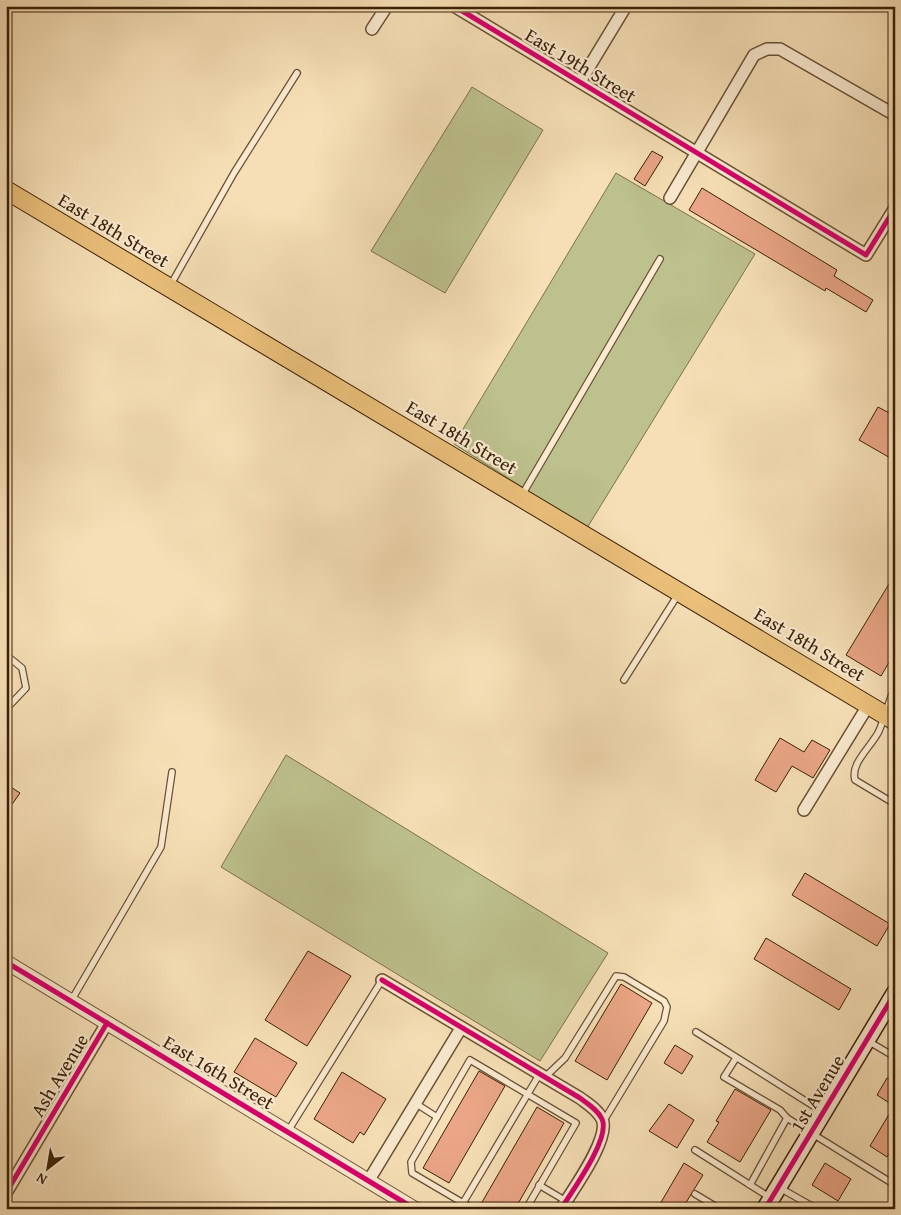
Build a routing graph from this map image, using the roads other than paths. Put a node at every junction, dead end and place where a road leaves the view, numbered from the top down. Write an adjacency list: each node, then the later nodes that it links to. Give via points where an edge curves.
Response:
1 (387, 6): 4 (street)
2 (454, 6): 6 (street, East 19th Street)
3 (626, 6): 6 (street)
4 (372, 29)
5 (297, 73): 13 (lane, via 229,181)
6 (580, 82): 8 (street, East 19th Street)
7 (895, 116): 8 (street, via 780,49 767,49 754,55)
8 (697, 152): 10 (street); 11 (street, East 19th Street, via 866,255)
9 (6, 190): 13 (main road, East 18th Street)
10 (670, 198)
11 (895, 208)
12 (660, 259): 14 (lane)
13 (169, 287): 14 (main road, East 18th Street)
14 (521, 496): 15 (main road, East 18th Street)
15 (680, 592): 17 (lane); 20 (main road, East 18th Street)
16 (6, 655): 19 (lane, via 22,668 26,688)
17 (624, 680)
18 (895, 686): 20 (lane)
19 (6, 709)
20 (883, 713): 22 (lane, via 879,731 854,775 855,780); 23 (street)
21 (172, 772): 27 (lane, via 162,847)
22 (895, 804)
23 (804, 810)
24 (6, 962): 27 (street, East 16th Street)
25 (382, 980): 29 (street); 41 (lane)
26 (895, 994): 31 (main road, 1st Avenue)
27 (71, 1001): 28 (street, East 16th Street)
28 (108, 1023): 41 (street, East 16th Street); 48 (street, Ash Avenue)
29 (461, 1028): 34 (street); 36 (street)
30 (696, 1032): 33 (lane)
31 (866, 1040): 32 (lane); 37 (main road, 1st Avenue)
32 (895, 1057)
33 (736, 1058): 37 (lane); 39 (lane, via 724,1077)
34 (541, 1076): 35 (lane); 40 (street, via 592,1107); 40 (lane, via 565,1058 616,976 624,977 664,1001 667,1007 664,1021)
35 (527, 1094): 38 (lane, via 470,1060); 45 (lane, via 576,1123); 51 (lane)
36 (415, 1104): 38 (lane); 44 (street)
37 (822, 1112): 42 (main road, 1st Avenue)
38 (437, 1117): 51 (lane, via 411,1162 412,1173)
39 (788, 1118): 42 (lane); 46 (lane)
40 (603, 1122): 52 (street, via 600,1144)
41 (288, 1131): 44 (street, East 16th Street)
42 (810, 1132): 47 (lane); 50 (main road, 1st Avenue)
43 (694, 1150): 46 (lane)
44 (369, 1180): 53 (street, East 16th Street)
45 (539, 1185): 52 (lane); 55 (lane)
46 (750, 1185): 50 (lane)
47 (895, 1185)
48 (6, 1193)
49 (695, 1194): 56 (lane)
50 (771, 1198): 57 (lane)
51 (463, 1203): 54 (lane)
52 (564, 1205)
53 (415, 1209)
54 (473, 1209)
55 (526, 1209)
56 (720, 1209)
57 (816, 1209)

